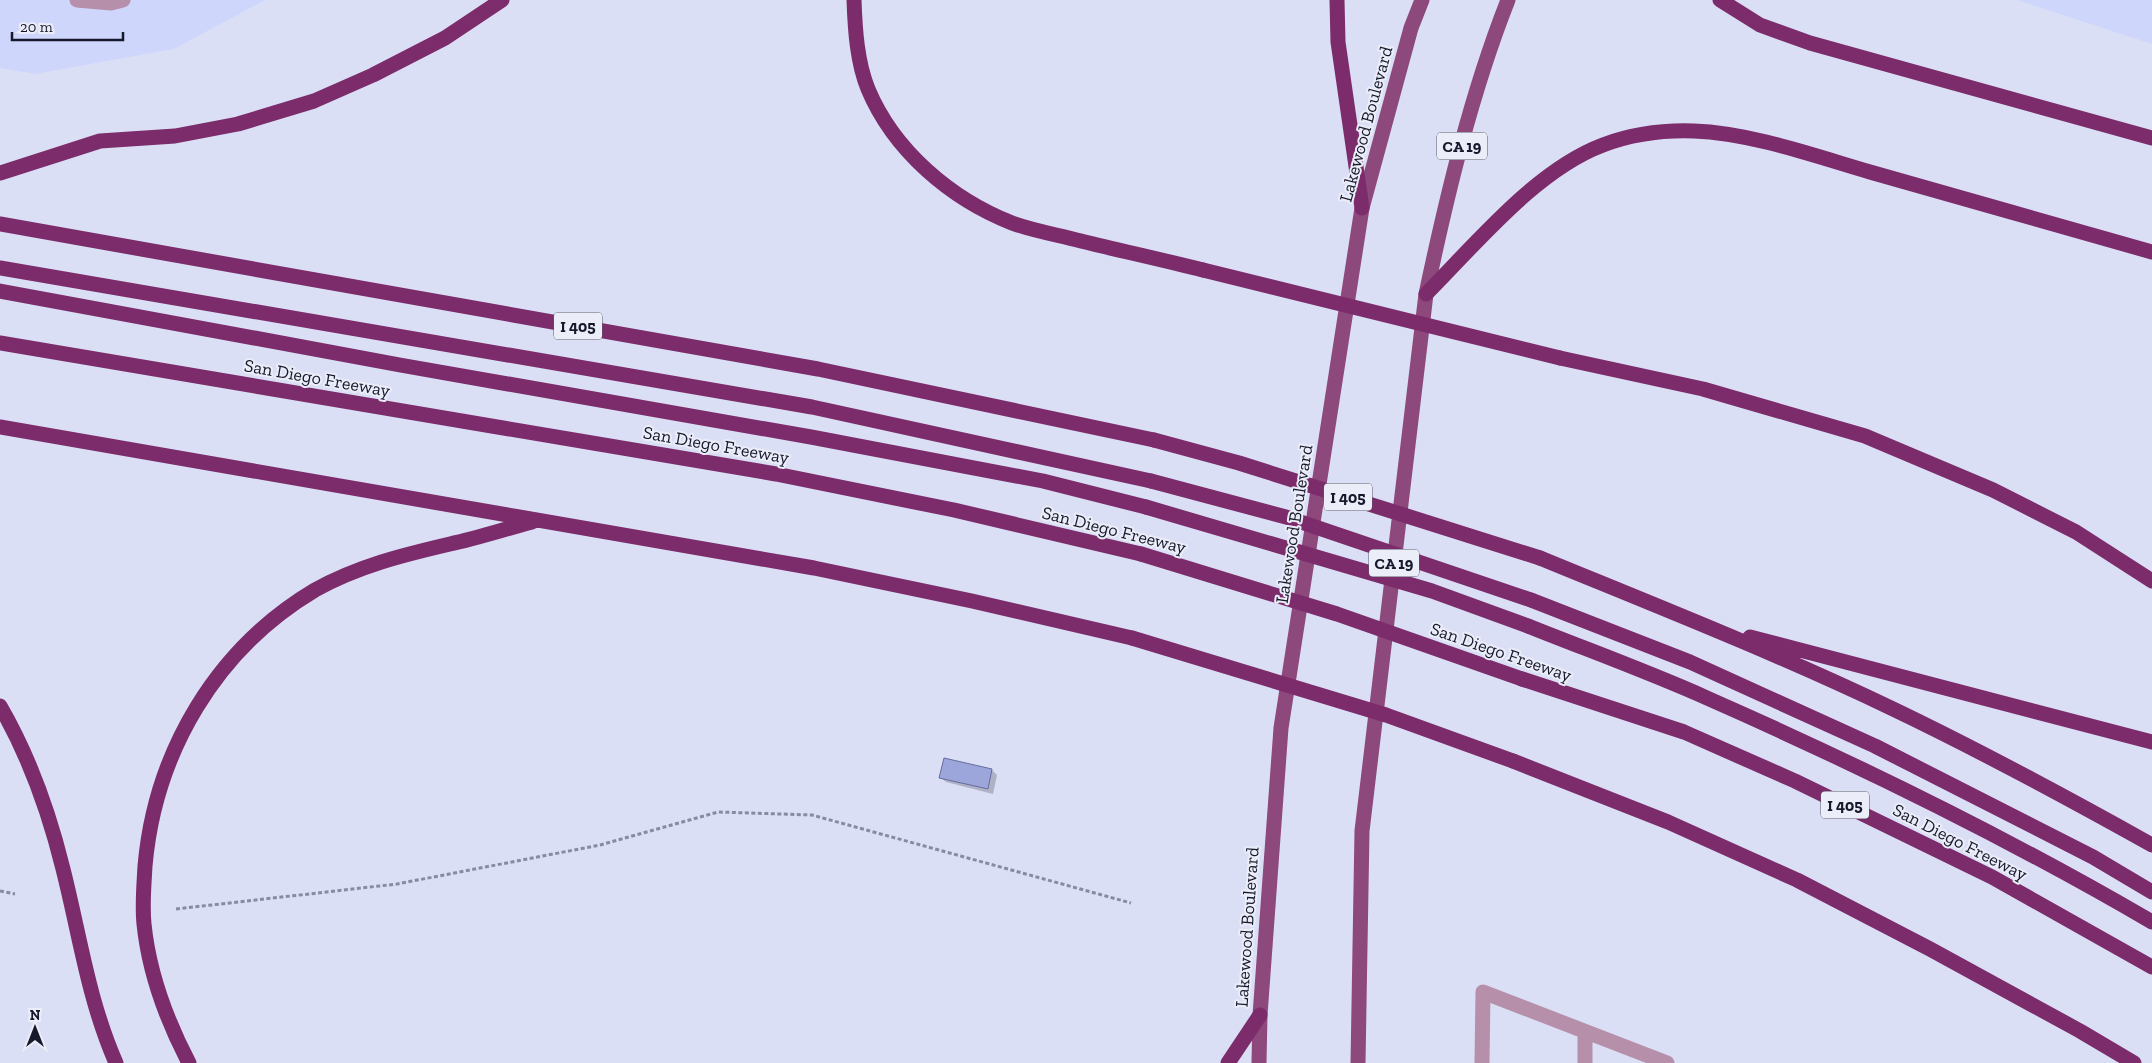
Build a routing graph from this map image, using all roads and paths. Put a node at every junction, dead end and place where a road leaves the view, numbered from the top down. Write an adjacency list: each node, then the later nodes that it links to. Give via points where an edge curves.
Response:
1 (77, 0): 2 (lane, via 111,3)
2 (123, 0)
3 (502, 0): 10 (highway, via 445,38 314,101 238,124 175,136 100,141)
4 (854, 0): 20 (highway, bridge, via 855,36 868,89 888,124 912,157 940,181 973,204 1012,223 1560,358 1703,389 1865,436 1993,490 2076,532)
5 (1336, 0): 11 (highway, via 1338,42)
6 (1422, 0): 11 (main road, Lakewood Boulevard, via 1411,28)
7 (1508, 0): 16 (main road, CA 19, via 1487,52 1442,219)
8 (1720, 0): 9 (highway, via 1760,25 1810,43)
9 (2152, 138)
10 (0, 173)
11 (1362, 208): 32 (main road, Lakewood Boulevard, via 1281,728)
12 (0, 224): 21 (highway, I 405, bridge, via 818,369 1154,440 1239,463 1540,558)
13 (2152, 252): 16 (highway, via 1736,136 1694,131 1644,133 1602,145 1562,166 1528,192)
14 (0, 268): 26 (highway, bridge, via 812,407 1151,481 1286,517 1531,600 1690,662 1875,746 2093,857)
15 (0, 291): 30 (highway, bridge, via 821,439 1042,481 1146,507 1432,591 1705,697 1894,783)
16 (1426, 294): 38 (main road, CA 19, via 1362,831)
17 (0, 343): 31 (highway, San Diego Freeway / I 405, bridge, via 776,474 954,510 1141,554 1337,614 1522,680 1684,732 1796,781 1992,877)
18 (0, 427): 19 (highway)
19 (536, 521): 35 (highway, via 410,552 345,575 314,591 256,635 209,687 175,746 161,784 151,821 143,892 144,923 158,991); 42 (highway, bridge, via 814,568 972,601 1132,638 1386,716 1513,761 1668,822 1796,880 1972,972)
20 (2152, 581)
21 (1706, 626): 23 (highway); 24 (highway, I 405, via 1890,707)
22 (0, 706): 34 (highway, via 34,777 51,825 101,1029)
23 (2152, 742)
24 (2152, 844)
25 (0, 891): 27 (path)
26 (2152, 892)
27 (15, 894)
28 (1131, 904): 29 (path, via 812,815 718,812 600,845 397,884)
29 (176, 909)
30 (2152, 922)
31 (2152, 967)
32 (1260, 1015): 36 (highway); 37 (main road, Lakewood Boulevard)
33 (1585, 1032): 39 (lane, via 1483,992); 40 (lane); 41 (lane)
34 (116, 1063)
35 (188, 1063)
36 (1228, 1063)
37 (1259, 1063)
38 (1358, 1063)
39 (1482, 1063)
40 (1585, 1063)
41 (1668, 1063)
42 (2134, 1063)

